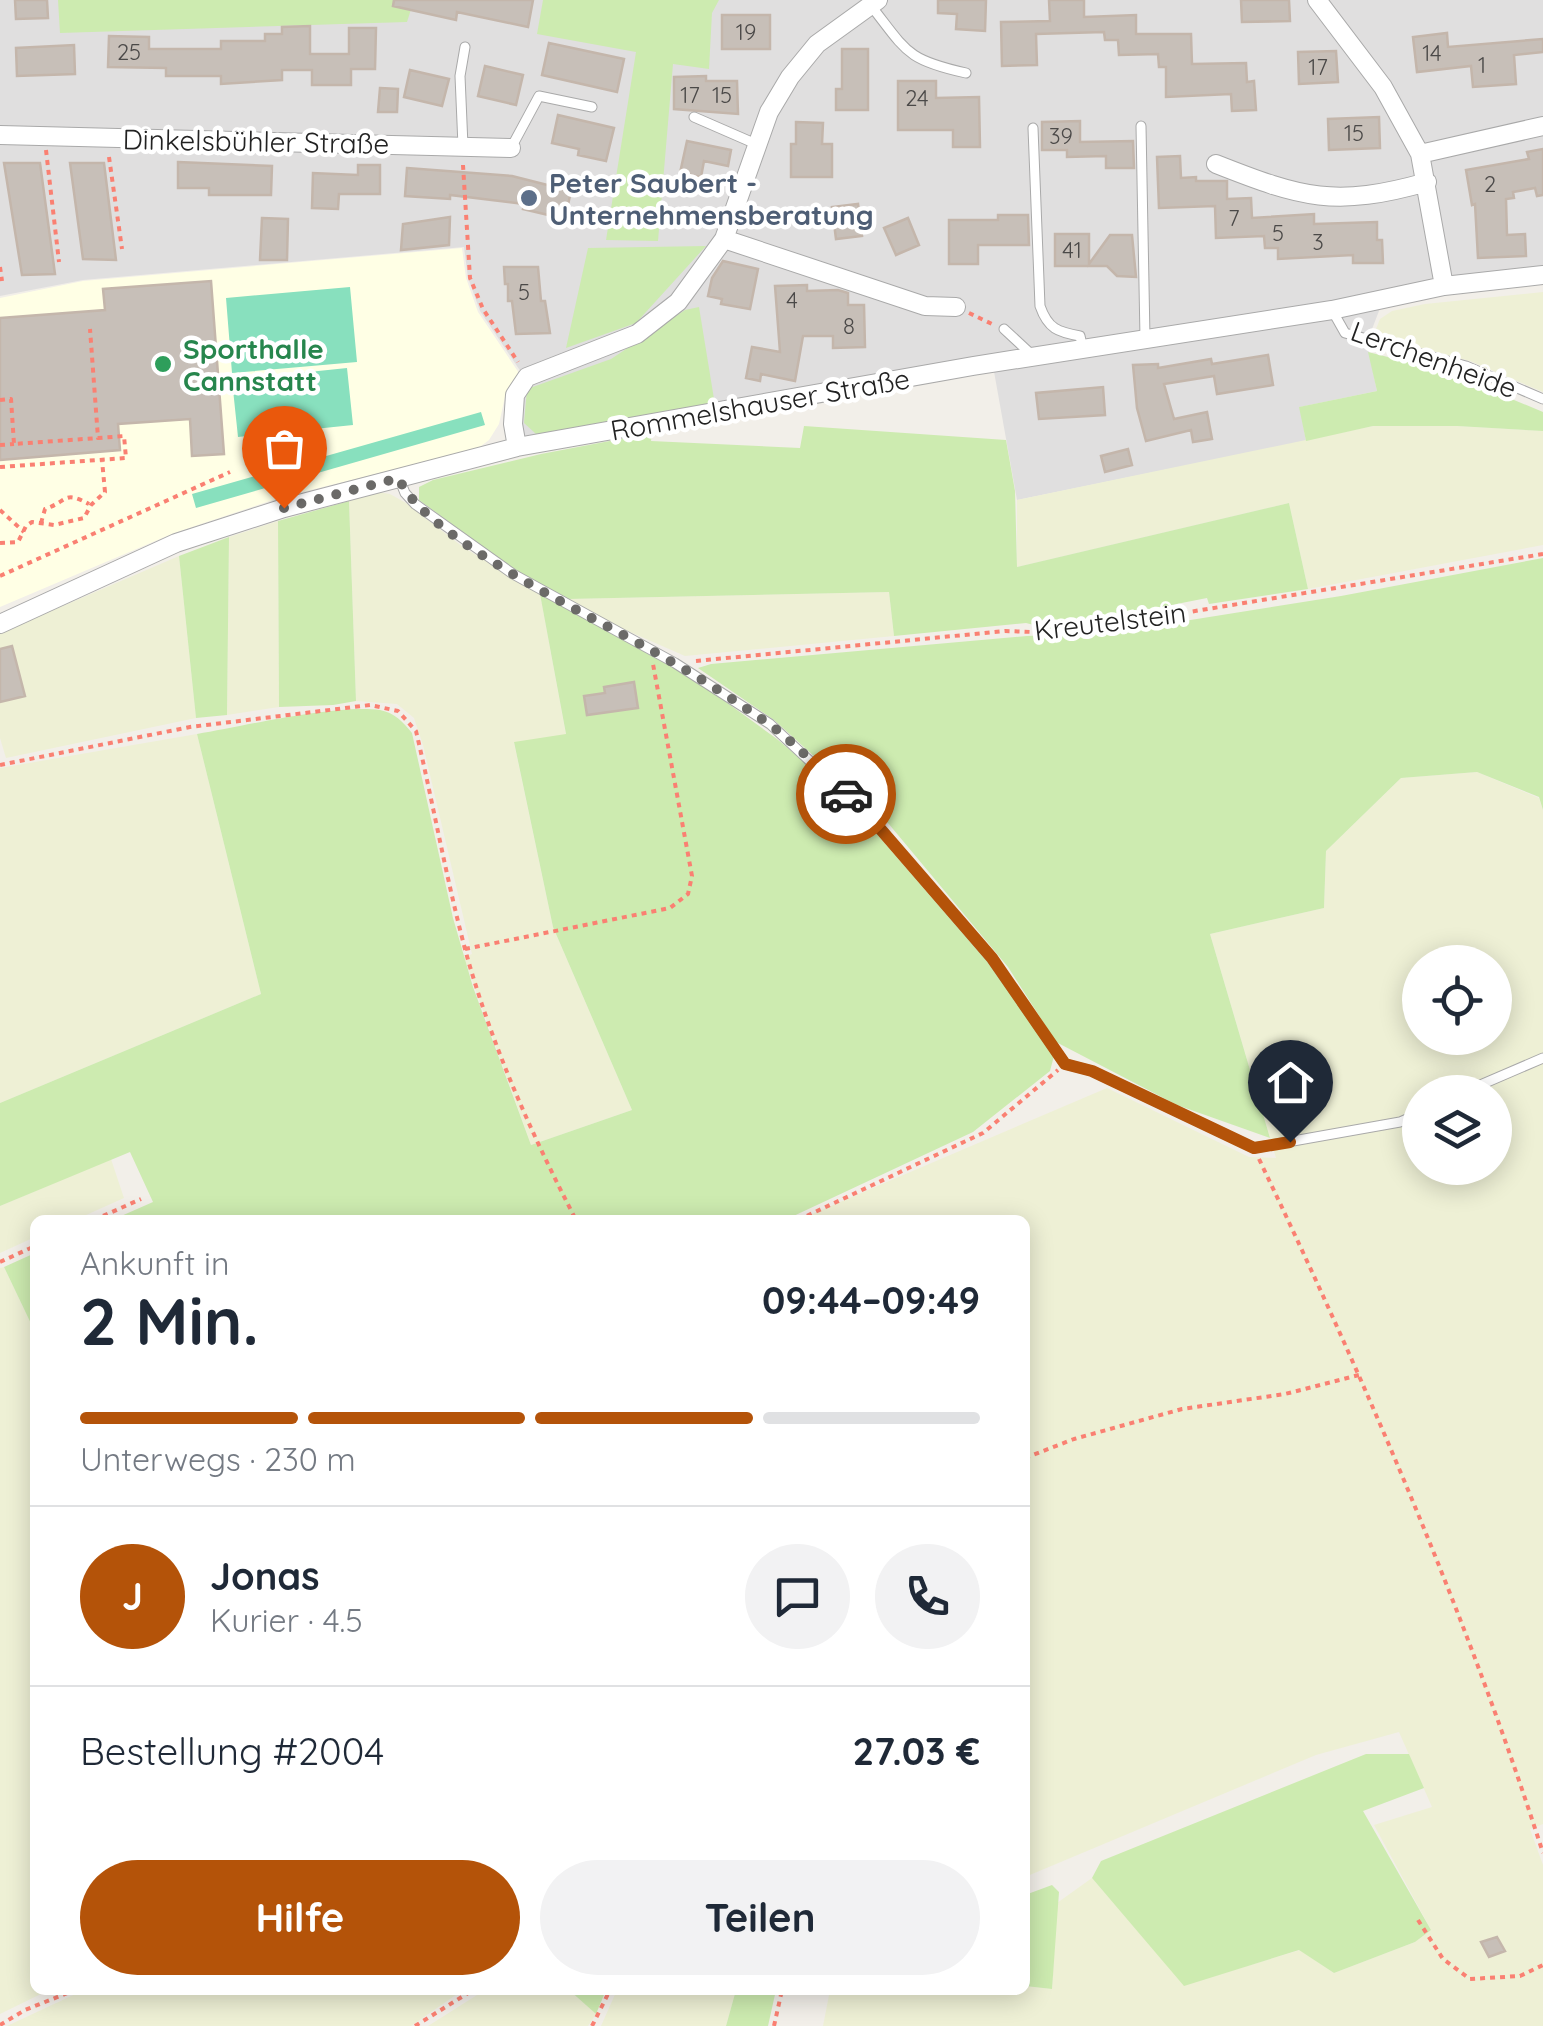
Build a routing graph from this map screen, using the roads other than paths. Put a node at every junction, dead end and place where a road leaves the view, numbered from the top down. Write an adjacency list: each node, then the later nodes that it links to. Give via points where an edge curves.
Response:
1 (1317, 0): 14 (street, via 1382,86)
2 (875, 3): 4 (lane, via 907,52); 11 (street, via 817,44 768,112)
3 (465, 47): 12 (lane)
4 (966, 72)
5 (592, 108): 13 (lane, via 539,96)
6 (694, 118): 11 (lane)
7 (1141, 126): 23 (lane)
8 (1543, 126): 14 (street)
9 (1033, 128): 24 (lane, via 1040,306 1059,333 1080,336)
10 (0, 134): 12 (street, Dinkelsbühler Straße)
11 (756, 144): 17 (street)
12 (463, 146): 13 (street, Dinkelsbühler Straße)
13 (511, 148)
14 (1420, 154): 16 (street)
15 (1216, 164): 16 (street, via 1325,199 1377,196)
16 (1427, 182): 19 (street)
17 (724, 238): 20 (street, via 925,306); 27 (street, via 678,302 637,334 527,377 515,395)
18 (1543, 275): 19 (street, Rommelshauser Straße)
19 (1444, 286): 21 (street, Rommelshauser Straße)
20 (956, 307)
21 (1332, 310): 23 (street, Rommelshauser Straße); 26 (lane, Lerchenheide, via 1345,333 1466,366)
22 (1004, 329): 25 (lane)
23 (1145, 342): 24 (street, Rommelshauser Straße)
24 (1083, 350): 25 (street, Rommelshauser Straße)
25 (1035, 357): 27 (street, Rommelshauser Straße)
26 (1543, 399)
27 (517, 447): 28 (street, Rommelshauser Straße)
28 (399, 478): 29 (street, Rommelshauser Straße, via 176,543); 32 (lane, via 415,504 513,574 770,724 870,817 992,958 1065,1064 1254,1148)
29 (0, 624)
30 (1543, 1058): 31 (lane)
31 (1504, 1075)
32 (1402, 1121)

